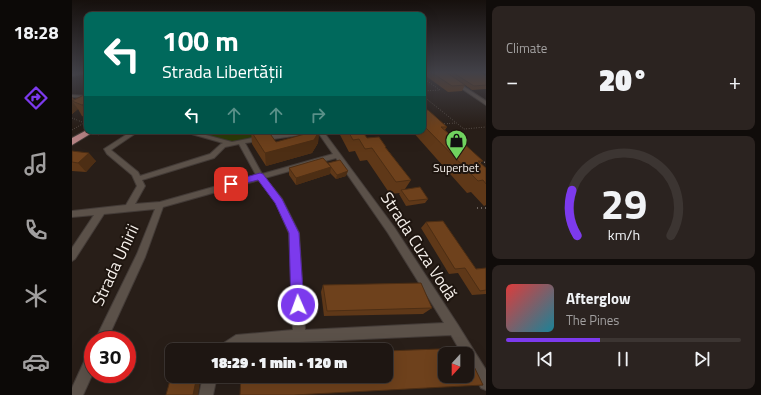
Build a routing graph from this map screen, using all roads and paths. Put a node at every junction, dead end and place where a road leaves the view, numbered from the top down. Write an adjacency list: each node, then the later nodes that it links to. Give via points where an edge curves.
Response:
1 (467, 90): 5 (street)
2 (72, 96): 3 (street)
3 (84, 97)
4 (426, 99): 8 (path)
5 (486, 103)
6 (72, 118): 7 (path)
7 (84, 122): 11 (path)
8 (456, 123): 9 (path, bridge); 10 (path, via 464,129)
9 (436, 125)
10 (486, 127)
11 (72, 130)
12 (86, 134): 17 (main road)
13 (131, 134): 24 (street, via 108,149 109,153)
14 (196, 134): 19 (street)
15 (298, 134): 18 (street)
16 (321, 134): 20 (street, Strada Cuza Vodă)
17 (72, 142)
18 (241, 142): 19 (street); 23 (street)
19 (230, 143): 24 (street, via 223,145 212,156)
20 (337, 155): 23 (street); 32 (street, Strada Cuza Vodă, via 391,230)
21 (486, 162): 22 (path, bridge)
22 (475, 163)
23 (260, 176): 25 (street); 34 (street, via 279,202 294,233)
24 (138, 179): 26 (street, via 141,186)
25 (160, 205): 26 (street); 33 (street, Strada Unirii, via 154,225)
26 (129, 208): 29 (street)
27 (477, 208): 28 (path)
28 (486, 208)
29 (102, 210): 30 (street); 31 (street)
30 (72, 214)
31 (72, 256)
32 (454, 329): 34 (street); 38 (street, Strada Cuza Vodă)
33 (105, 331)
34 (299, 336): 35 (street)
35 (233, 343)
36 (84, 378): 39 (street)
37 (209, 383): 40 (street)
38 (486, 383)
39 (76, 395)
40 (206, 395)

